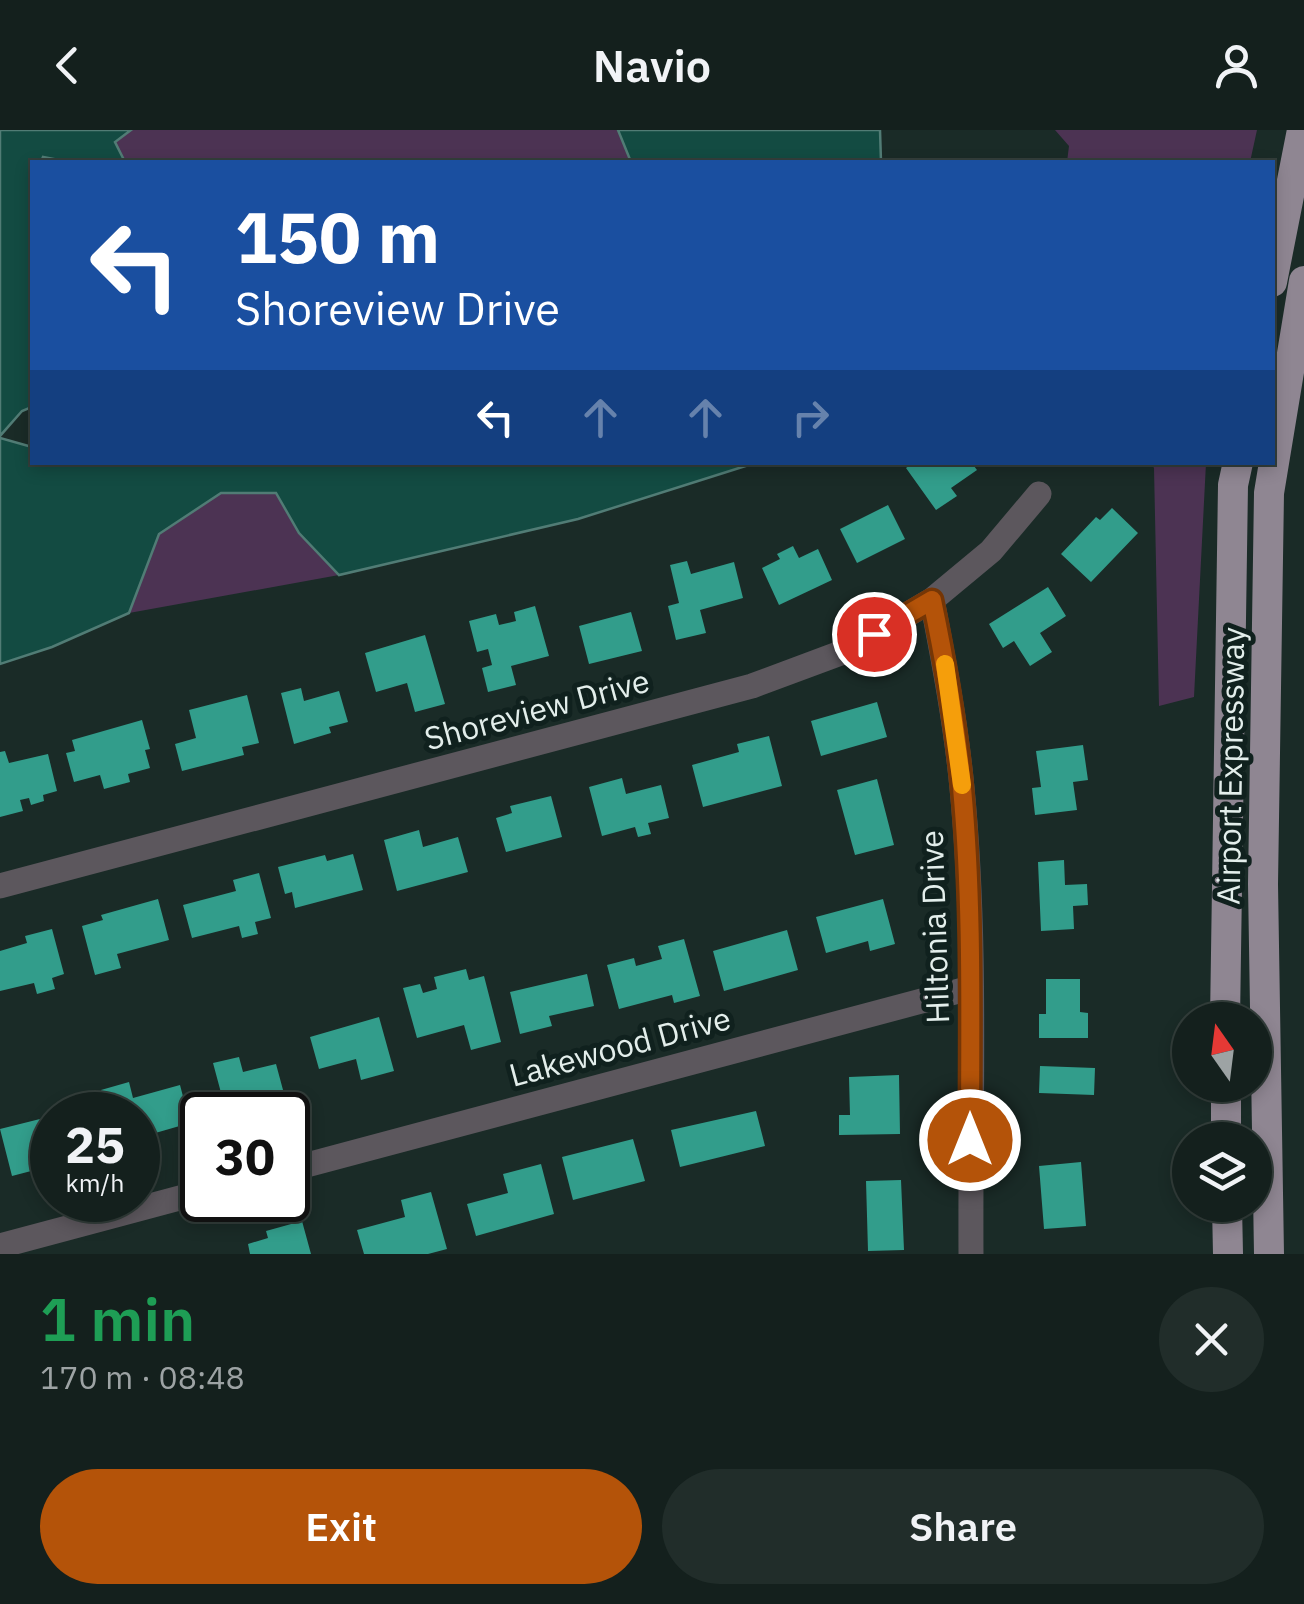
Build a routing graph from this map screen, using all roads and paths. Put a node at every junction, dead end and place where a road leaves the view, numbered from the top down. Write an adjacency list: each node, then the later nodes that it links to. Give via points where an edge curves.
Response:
1 (1302, 130): 2 (main road)
2 (1275, 267)
3 (1304, 281): 4 (main road, Airport Expressway)
4 (1275, 462)
5 (1237, 465): 11 (main road, Airport Expressway)
6 (1274, 465): 18 (main road, Airport Expressway, via 1263,884)
7 (1039, 494): 8 (street, Shoreview Drive, via 991,551)
8 (932, 600): 9 (street, Shoreview Drive, via 846,651 752,686); 10 (street, Hiltonia Drive, via 962,788)
9 (0, 886)
10 (970, 988): 12 (street, Lakewood Drive); 16 (street, Hiltonia Drive)
11 (1226, 1002)
12 (310, 1164)
13 (180, 1198): 15 (street)
14 (1227, 1222): 17 (main road)
15 (0, 1246)
16 (971, 1254)
17 (1228, 1254)
18 (1269, 1254)

